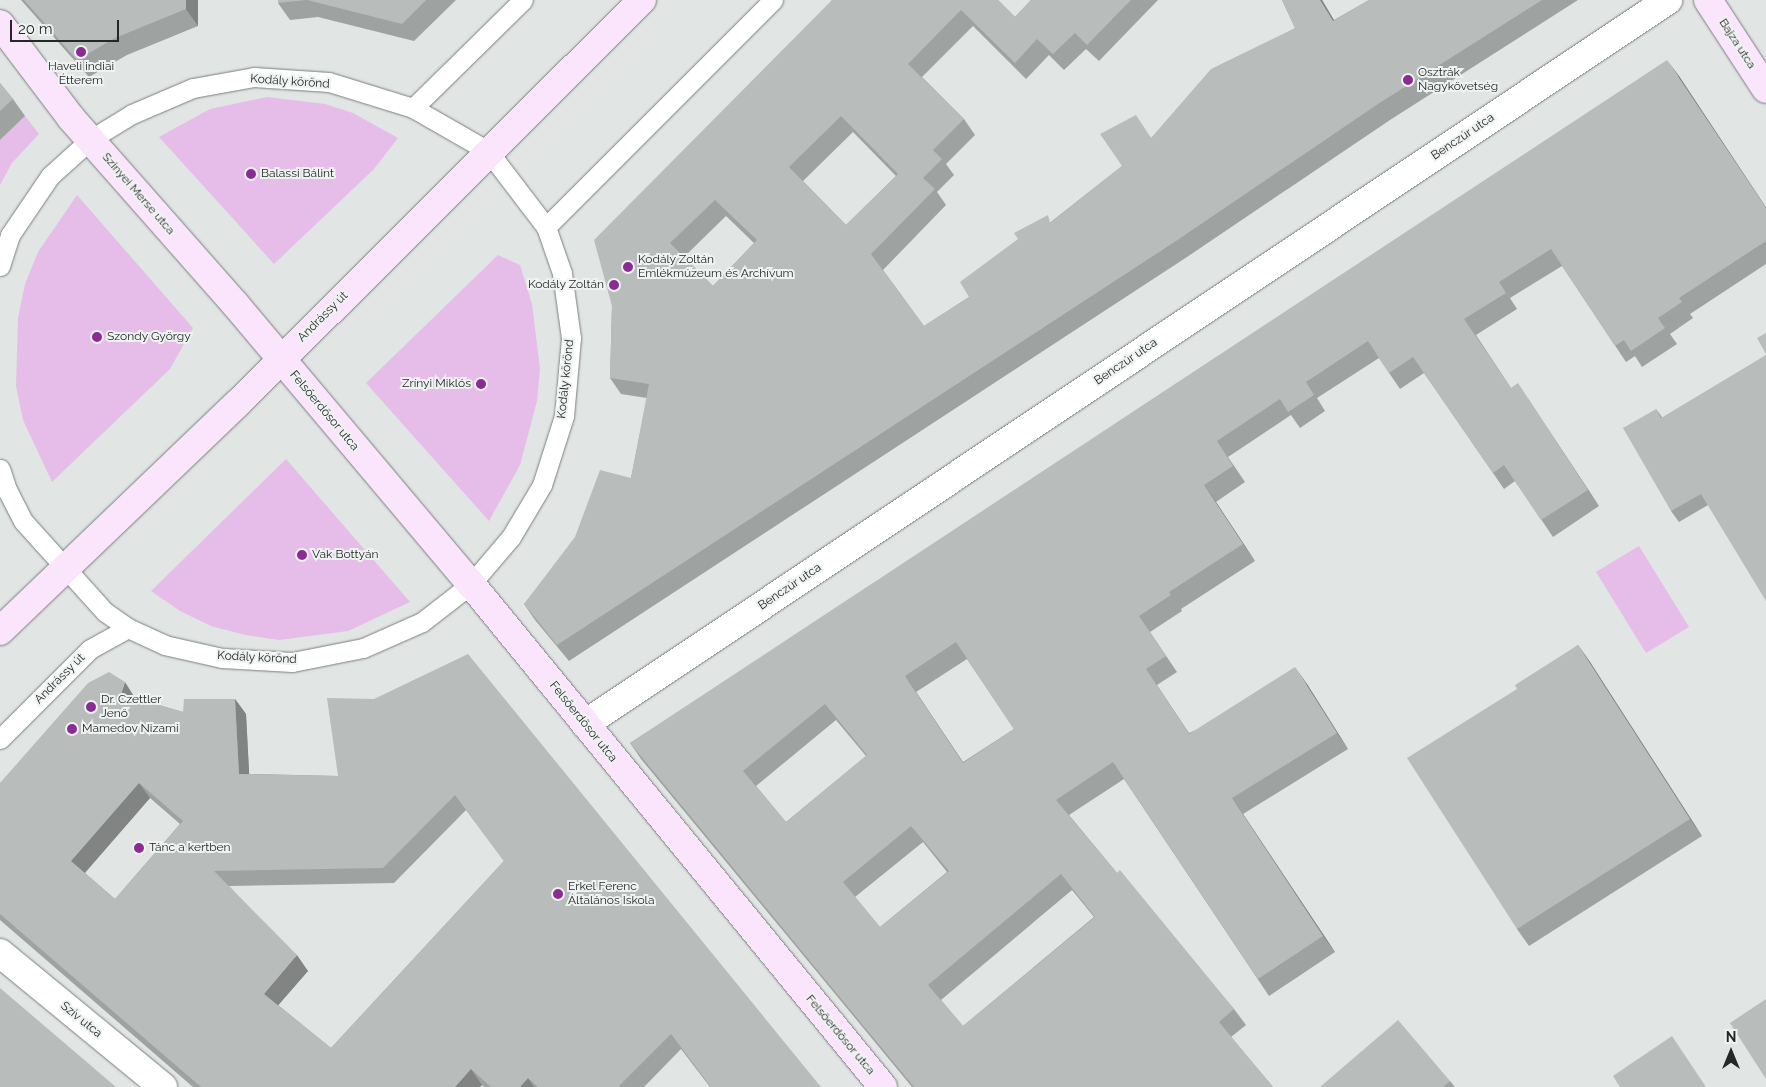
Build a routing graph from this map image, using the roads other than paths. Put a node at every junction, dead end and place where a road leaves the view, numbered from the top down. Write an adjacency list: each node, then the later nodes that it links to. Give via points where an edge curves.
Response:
1 (522, 0): 8 (lane)
2 (642, 0): 10 (street, Andrássy út)
3 (773, 0): 11 (lane)
4 (1668, 0): 20 (street, Benczúr utca)
5 (1708, 0): 7 (street, Bajza utca)
6 (0, 24): 9 (street, Szinyei Merse utca)
7 (1766, 89)
8 (413, 108): 9 (lane, Kodály körönd, via 329,82 254,77 193,88 132,114); 10 (lane, Kodály körönd)
9 (91, 139): 12 (lane, Kodály körönd, via 50,176 10,235); 13 (street, Szinyei Merse utca)
10 (488, 151): 11 (lane, Kodály körönd); 13 (street, Andrássy út)
11 (546, 226): 17 (lane, Kodály körönd, via 562,273 571,338 564,416 542,485 511,537)
12 (0, 266)
13 (280, 360): 16 (street, Andrássy út); 17 (street, Felsőerdősor utca)
14 (0, 469): 15 (lane, Kodály körönd)
15 (3, 497): 16 (lane, Kodály körönd)
16 (64, 567): 18 (lane, Kodály körönd, via 105,612); 19 (street, Andrássy út)
17 (471, 584): 18 (lane, Kodály körönd, via 422,622 363,648 292,662 222,658 165,644); 20 (street, Felsőerdősor utca)
18 (128, 628): 21 (lane, Andrássy út, via 90,649)
19 (0, 631)
20 (584, 724): 24 (street, Felsőerdősor utca)
21 (0, 739)
22 (0, 953): 23 (street, Szív utca)
23 (163, 1087)
24 (883, 1087)

